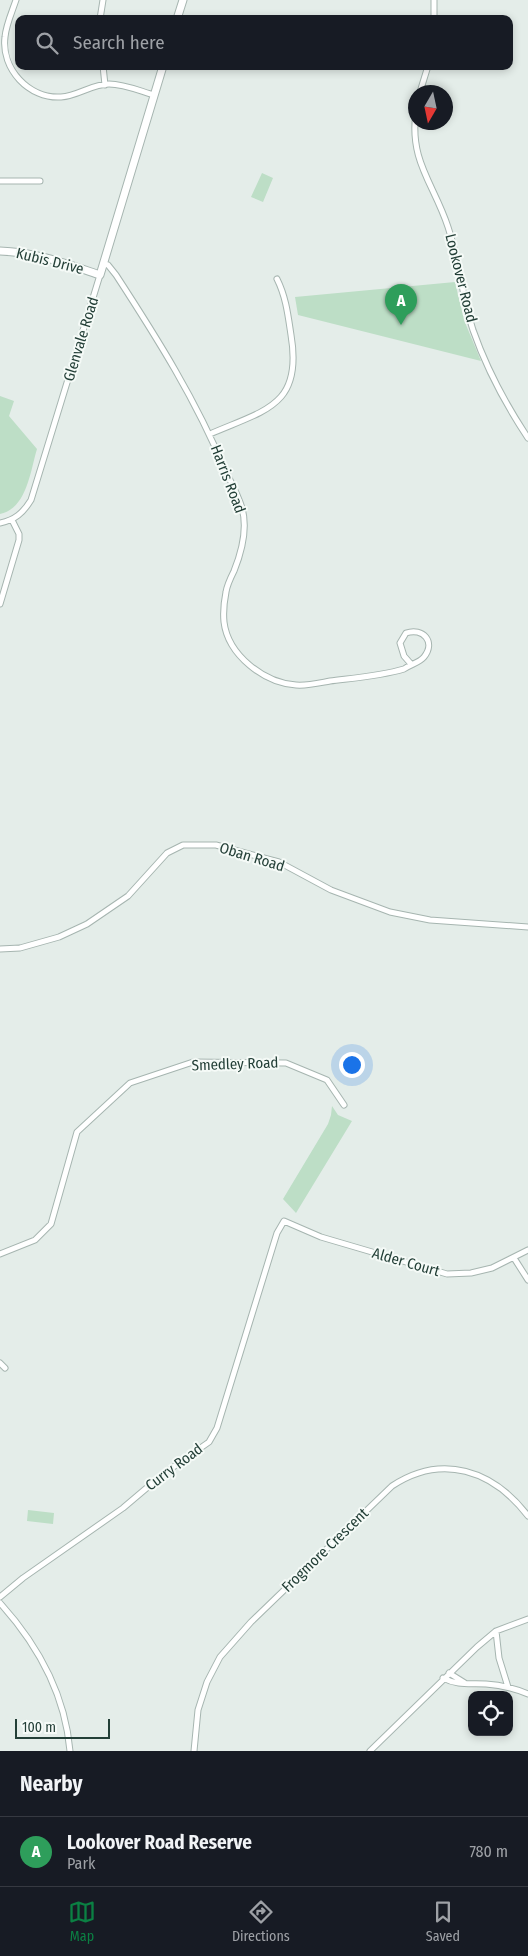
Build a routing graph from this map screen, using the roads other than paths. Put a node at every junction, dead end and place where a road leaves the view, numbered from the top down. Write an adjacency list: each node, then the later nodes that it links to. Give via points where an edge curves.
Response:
1 (16, 0): 11 (street, via 5,47 10,67 22,83 40,94 60,97)
2 (103, 0): 5 (street)
3 (183, 0): 6 (street)
4 (434, 0): 7 (street)
5 (101, 15)
6 (178, 15)
7 (434, 15)
8 (103, 70): 11 (street)
9 (162, 70): 13 (street, Glenvale Road)
10 (427, 70): 12 (street)
11 (105, 85): 13 (street)
12 (422, 85)
13 (154, 96): 18 (street, Glenvale Road)
14 (414, 130): 22 (street, Lookover Road, via 416,150 424,174 448,226 473,329)
15 (0, 181): 16 (street)
16 (40, 181)
17 (0, 251): 19 (street, Kubis Drive, via 36,255)
18 (104, 264): 19 (street, Glenvale Road); 21 (street, Harris Road, via 116,275 177,371)
19 (100, 275): 23 (street, Glenvale Road, via 31,500 24,512)
20 (277, 279): 21 (street, via 284,293 293,346 292,378 280,399 271,407)
21 (210, 434): 26 (street, Harris Road, via 242,509 245,529 242,551 226,589 224,606 224,624 231,643 242,658 262,675 297,686 397,671)
22 (528, 438)
23 (12, 520): 24 (street); 25 (street, via 19,540)
24 (0, 523)
25 (0, 604)
26 (411, 664): 26 (street, Harris Road, via 400,643 406,633 416,631 424,634 429,648 422,659)
27 (528, 927): 28 (street, Oban Road, via 430,920 390,912 331,890 279,862 216,845 183,845 167,853 128,896 87,924 28,946)
28 (0, 949)
29 (344, 1105): 32 (street, Smedley Road, via 327,1080 286,1062 193,1062 130,1082 77,1132 51,1224 35,1240)
30 (284, 1220): 33 (street, Alder Court, via 321,1237 447,1274 471,1274); 38 (street, Curry Road, via 277,1233 217,1428 209,1442)
31 (528, 1250): 33 (street, Alder Court)
32 (0, 1254)
33 (514, 1258): 34 (street)
34 (528, 1280)
35 (0, 1363): 36 (street)
36 (5, 1368)
37 (528, 1516): 48 (street, Frogmore Crescent, via 496,1484 466,1471 425,1471 392,1486 251,1622 220,1657 202,1695)
38 (0, 1597)
39 (0, 1603): 47 (street, via 30,1639 49,1673 61,1704)
40 (528, 1618): 41 (street)
41 (496, 1631): 42 (street); 45 (street)
42 (449, 1673): 43 (street); 44 (street)
43 (443, 1678): 44 (street, via 456,1684); 49 (street)
44 (468, 1684): 45 (street)
45 (508, 1687): 46 (street)
46 (528, 1694)
47 (70, 1751)
48 (194, 1751)
49 (370, 1751)

